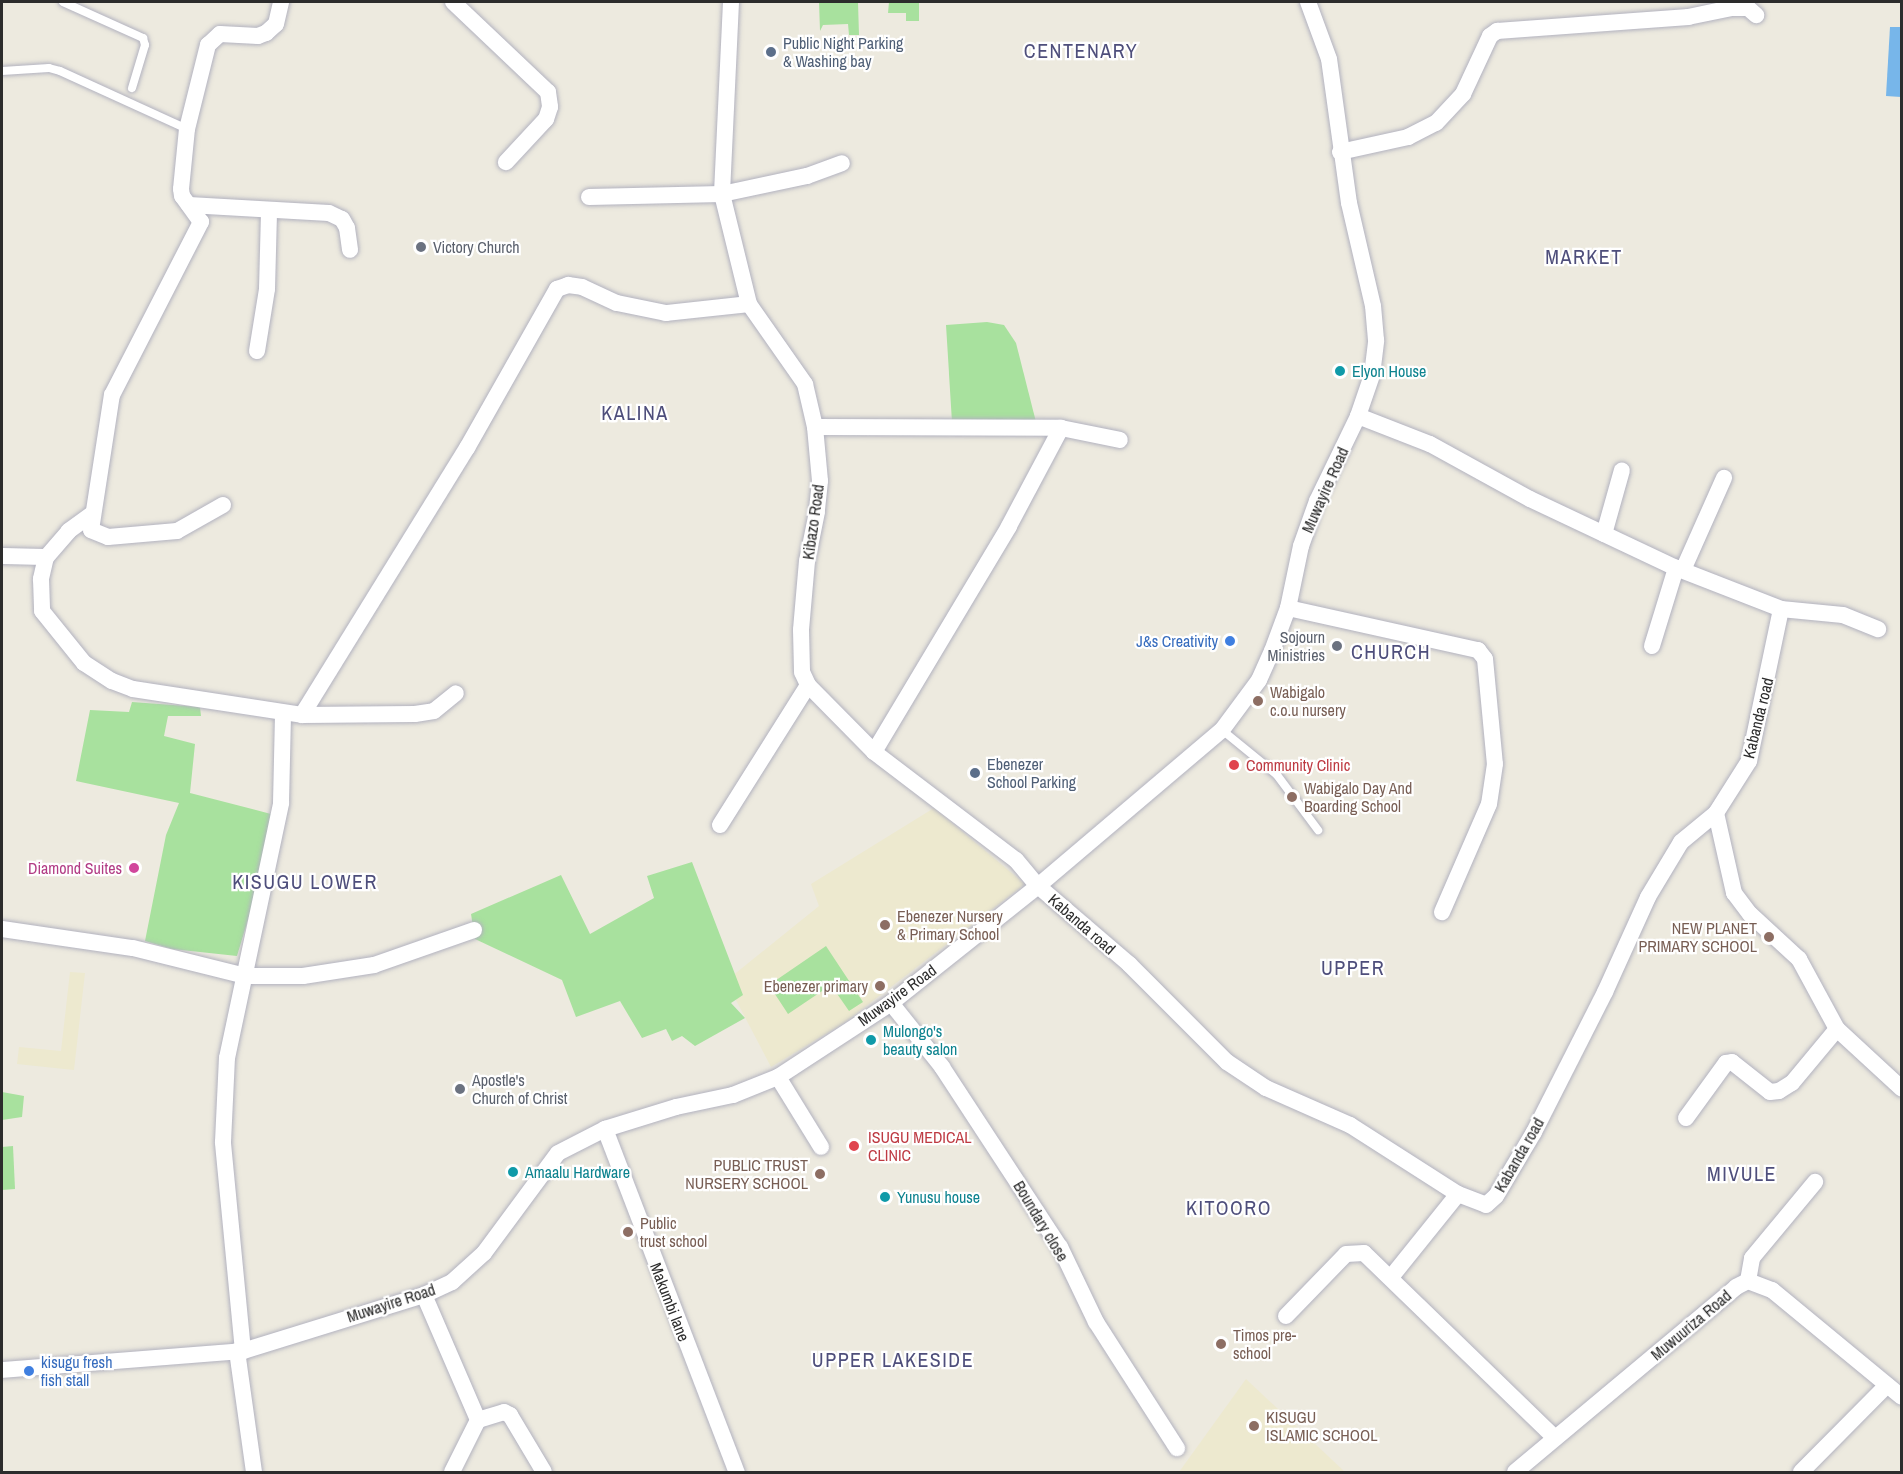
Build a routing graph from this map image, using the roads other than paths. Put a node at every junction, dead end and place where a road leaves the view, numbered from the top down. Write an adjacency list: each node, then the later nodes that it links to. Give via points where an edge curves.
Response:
1 (63, 2): 8 (lane, via 142,38 145,45)
2 (281, 2): 9 (street, via 276,24 266,33 223,33 212,39)
3 (453, 2): 11 (street, via 548,92 550,107 546,119)
4 (731, 2): 13 (street, Kibazo Road)
5 (1308, 2): 10 (street, Muwayire Road, via 1329,59)
6 (1756, 15): 10 (street, via 1748,8 1732,8 1688,17 1497,32 1490,36 1463,94 1436,123 1408,137)
7 (2, 71): 9 (lane, via 60,71)
8 (132, 88)
9 (186, 129): 15 (street, via 181,189)
10 (1340, 152): 20 (street, Muwayire Road, via 1373,306 1376,340 1372,375)
11 (506, 162)
12 (842, 163): 13 (street, via 807,176)
13 (722, 194): 14 (street); 18 (street, Kibazo Road)
14 (589, 197)
15 (189, 205): 16 (street); 27 (street, via 201,222 199,230 112,395)
16 (269, 211): 17 (street, via 329,213 342,219 348,228); 19 (street, via 267,289)
17 (350, 250)
18 (749, 304): 21 (street, Kibazo Road, via 805,384); 39 (street, via 666,313 616,303 582,287 568,285 556,289 467,448)
19 (257, 351)
20 (1358, 416): 28 (street, via 1430,444 1530,500); 32 (street, Muwayire Road, via 1317,501 1301,546)
21 (815, 427): 22 (street); 36 (street, Kibazo Road, via 818,502 807,561 801,630 802,672)
22 (1061, 428): 23 (street); 41 (street, via 1009,526)
23 (1120, 440)
24 (1622, 470): 28 (street)
25 (1724, 478): 31 (street)
26 (223, 505): 27 (street, via 177,531 133,536 95,533 91,530)
27 (92, 514): 30 (street, via 69,531)
28 (1604, 534): 31 (street)
29 (2, 556): 30 (street)
30 (46, 557): 38 (street, via 41,579 42,610 84,663 96,672 133,689)
31 (1680, 569): 33 (street); 35 (street)
32 (1288, 608): 40 (street, Muwayire Road, via 1258,680); 46 (street, via 1482,654 1493,718 1495,764 1490,794 1472,847)
33 (1781, 609): 34 (street, via 1843,615); 42 (street, Kabanda road, via 1749,761)
34 (1878, 629)
35 (1652, 646)
36 (808, 685): 41 (street); 43 (street)
37 (456, 693): 39 (street, via 434,711 415,714)
38 (283, 714): 39 (street); 49 (street, via 281,803)
39 (302, 715)
40 (1222, 730): 44 (lane, via 1277,775); 45 (street, Muwayire Road)
41 (874, 752): 45 (street, via 1002,847)
42 (1716, 813): 51 (street, via 1734,893 1750,914 1799,959); 58 (street, Kabanda road, via 1681,842 1647,897 1605,992 1534,1132 1496,1196 1486,1205)
43 (720, 825)
44 (1318, 830)
45 (1038, 886): 50 (street, Muwayire Road); 58 (street, Kabanda road, via 1129,964 1227,1062 1266,1088 1350,1125)
46 (1442, 912)
47 (2, 929): 49 (street, via 133,948)
48 (474, 930): 49 (street, via 374,965 303,976)
49 (245, 976): 63 (street, via 227,1058 224,1142)
50 (891, 1003): 52 (street, Muwayire Road); 69 (street, Boundary close, via 942,1067 1060,1247 1096,1322)
51 (1838, 1029): 53 (street); 54 (street, via 1792,1083 1779,1091 1770,1092 1732,1062 1726,1064)
52 (778, 1077): 55 (street, Muwayire Road, via 733,1095 676,1107); 56 (street)
53 (1902, 1089)
54 (1686, 1118)
55 (605, 1129): 61 (street, Muwayire Road, via 558,1153 474,1265 452,1282); 73 (street, Makumbi lane)
56 (820, 1147)
57 (1815, 1182): 60 (street, via 1752,1258)
58 (1458, 1194): 59 (street)
59 (1392, 1276): 62 (street, via 1364,1253 1346,1254); 68 (street)
60 (1748, 1281): 65 (street, Muwuuriza Road, via 1772,1290); 68 (street, Muwuuriza Road)
61 (424, 1295): 63 (street, Muwayire Road); 67 (street)
62 (1286, 1316)
63 (240, 1351): 64 (street, Muwayire Road); 70 (street)
64 (2, 1370)
65 (1887, 1385): 66 (street, Muwuuriza Road); 75 (street)
66 (1902, 1397)
67 (478, 1420): 71 (street); 72 (street, via 504,1412 510,1415)
68 (1555, 1438): 74 (street, Muwuuriza Road)
69 (1177, 1448)
70 (254, 1473)
71 (452, 1473)
72 (544, 1473)
73 (737, 1473)
74 (1515, 1473)
75 (1801, 1473)

